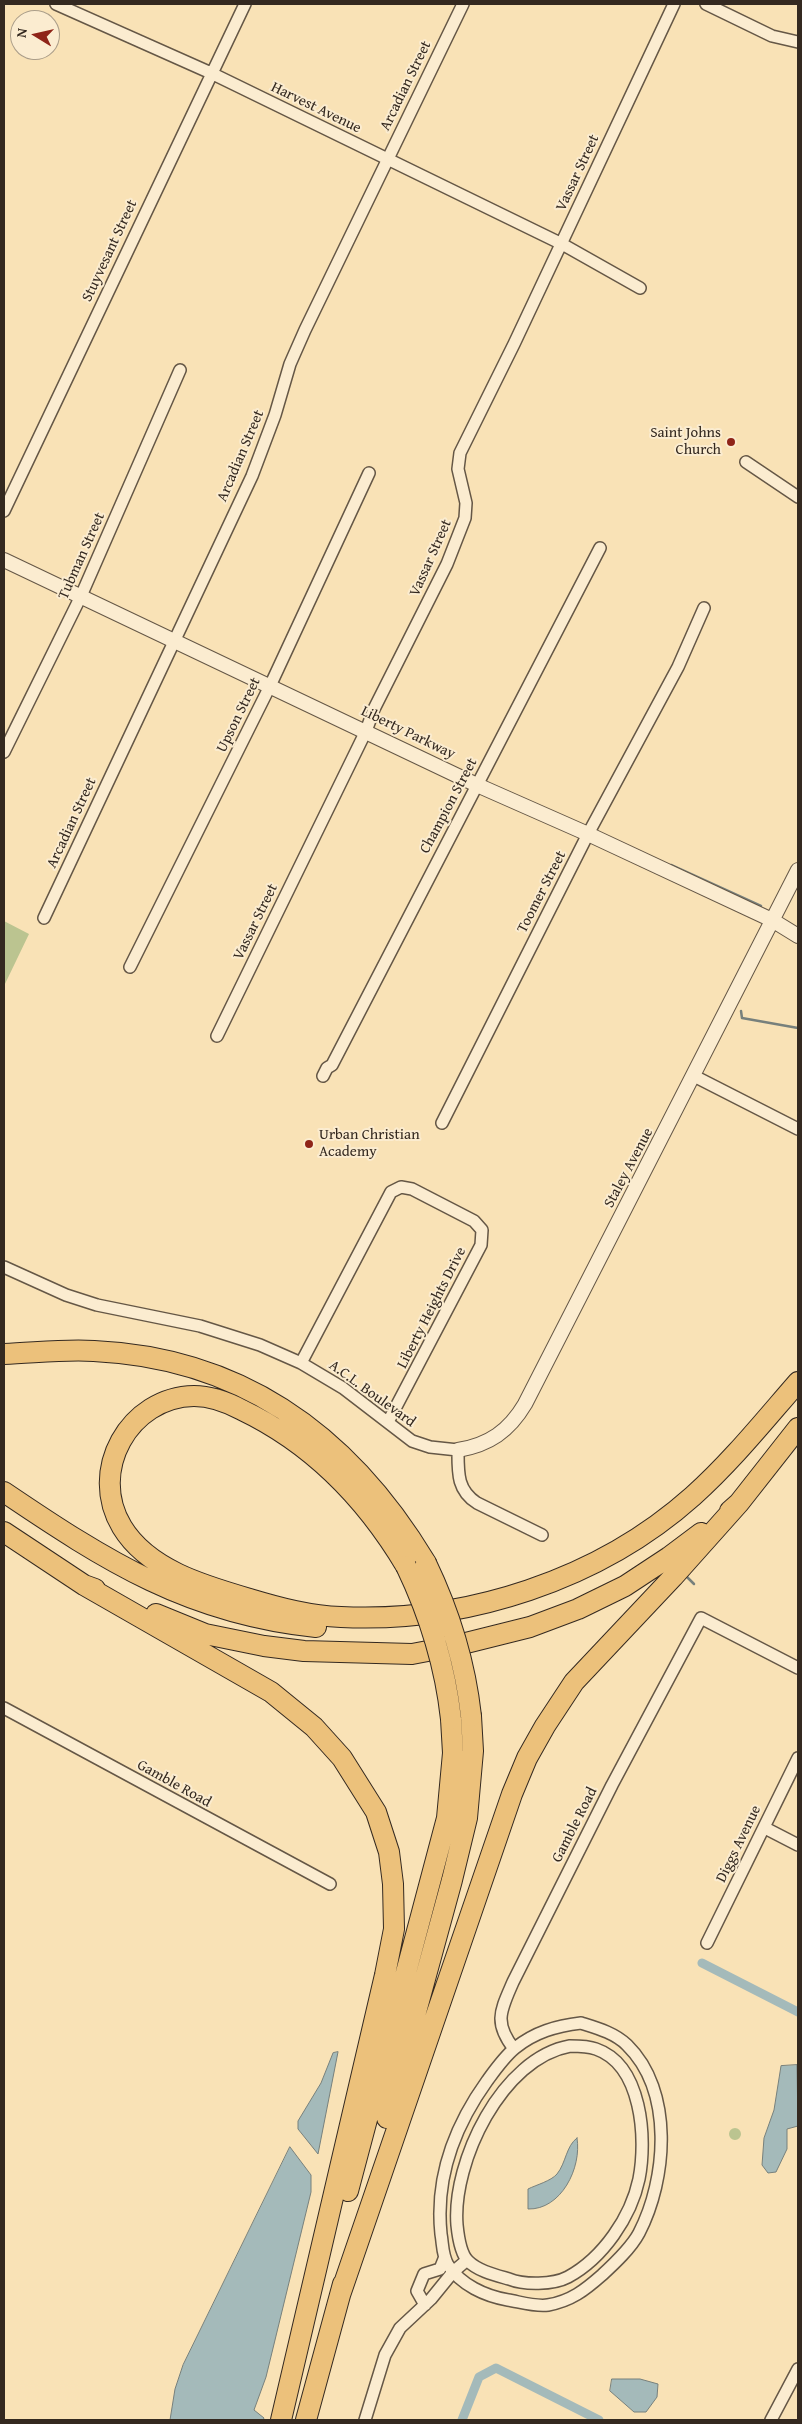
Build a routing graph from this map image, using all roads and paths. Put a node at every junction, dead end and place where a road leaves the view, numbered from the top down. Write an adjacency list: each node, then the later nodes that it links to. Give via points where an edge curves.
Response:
1 (56, 4): 7 (street, Harvest Avenue)
2 (245, 4): 7 (street, Stuyvesant Street)
3 (463, 4): 8 (street, Arcadian Street)
4 (674, 4): 9 (street, Vassar Street)
5 (706, 4): 6 (street, via 772,36)
6 (798, 42)
7 (211, 73): 8 (street, Harvest Avenue); 15 (street, Stuyvesant Street)
8 (387, 160): 9 (street, Harvest Avenue); 20 (street, Arcadian Street, via 290,364 255,468)
9 (562, 244): 10 (street, Harvest Avenue); 22 (street, Vassar Street, via 460,453 458,469 466,502 465,518 447,564)
10 (640, 288)
11 (180, 370): 18 (street, Tubman Street)
12 (746, 462): 14 (street)
13 (369, 473): 21 (street, Upson Street)
14 (798, 497)
15 (4, 511)
16 (600, 548): 24 (street, Champion Street)
17 (4, 560): 18 (street, Liberty Parkway)
18 (81, 596): 20 (street, Liberty Parkway); 23 (street, Tubman Street)
19 (704, 608): 25 (street, Toomer Street, via 673,676)
20 (174, 642): 21 (street, Liberty Parkway); 27 (street, Arcadian Street)
21 (270, 686): 22 (street, Liberty Parkway); 30 (street, Upson Street)
22 (366, 731): 24 (street, Liberty Parkway); 31 (street, Vassar Street)
23 (4, 752)
24 (476, 785): 25 (street, Liberty Parkway); 32 (street, Champion Street, via 332,1065)
25 (588, 834): 28 (street, Liberty Parkway); 34 (street, Toomer Street)
26 (798, 870): 28 (street, Staley Avenue)
27 (44, 918)
28 (772, 920): 29 (street, Liberty Parkway); 33 (street, Staley Avenue)
29 (798, 936)
30 (130, 967)
31 (217, 1036)
32 (323, 1076)
33 (694, 1076): 35 (street); 43 (street, Staley Avenue, via 519,1414 494,1439)
34 (442, 1123)
35 (798, 1129)
36 (4, 1267): 38 (street, A.C.L. Boulevard, via 97,1305 222,1332 260,1344)
37 (4, 1354): 64 (highway, bridge, via 74,1350 120,1354 180,1365 242,1387 300,1420 348,1460 391,1509 426,1563 441,1594 468,1686 471,1785 460,1849)
38 (301, 1363): 41 (street, A.C.L. Boulevard, via 343,1388); 41 (street, Liberty Heights Drive, via 391,1192 407,1187 474,1221 482,1230 481,1246)
39 (798, 1382): 68 (highway, bridge, via 704,1486 636,1539 588,1565 529,1590 469,1607 412,1616 341,1617 301,1612 205,1586 173,1570 133,1541 116,1515 110,1484 114,1454 128,1428 151,1408 165,1402 192,1396 220,1400 261,1419 314,1454 376,1520 406,1566 421,1597 435,1635 442,1658 451,1719 451,1786 440,1849)
40 (798, 1396): 44 (highway, via 719,1490 637,1553 541,1599 479,1618 418,1629 342,1629 288,1624 210,1605 116,1564)
41 (388, 1422): 43 (street, A.C.L. Boulevard, via 421,1444 440,1450)
42 (798, 1428): 45 (highway)
43 (458, 1450): 47 (street, via 459,1480 465,1494)
44 (4, 1492)
45 (739, 1504): 48 (highway, via 669,1558 625,1586 578,1609 530,1627 412,1654 304,1651 205,1634); 64 (highway, via 574,1682 527,1758)
46 (4, 1532): 48 (highway)
47 (542, 1535)
48 (84, 1584): 67 (highway, via 271,1692 314,1727 342,1758 376,1812 389,1852 394,1884 394,1929 387,1966)
49 (798, 1668): 58 (street, Gamble Road, via 701,1618 616,1777 513,1982 500,2012 503,2035)
50 (4, 1708): 54 (street, Gamble Road)
51 (798, 1758): 52 (street, Diggs Avenue)
52 (765, 1828): 53 (street); 55 (street, Diggs Avenue)
53 (798, 1845)
54 (330, 1884)
55 (707, 1943)
56 (554, 2027): 57 (street); 58 (street, via 536,2033); 63 (street, via 581,2023 608,2032 627,2044 642,2064 654,2093 662,2131 661,2164 653,2201 638,2235 582,2294 546,2305 520,2302 492,2297 470,2286)
57 (558, 2048): 60 (street, via 512,2080 488,2111); 62 (street, via 583,2046 597,2049 614,2060 625,2072 637,2104 642,2136 639,2180 623,2223 591,2260 567,2278 540,2283 514,2281 483,2271)
58 (514, 2049): 59 (street, via 480,2091)
59 (454, 2136): 60 (street); 61 (street, via 444,2167 439,2216)
60 (472, 2143): 62 (street, via 456,2209 458,2236)
61 (444, 2258): 63 (street); 65 (street, via 440,2269 424,2274 420,2282 417,2291)
62 (467, 2260): 63 (street)
63 (453, 2272): 65 (street)
64 (340, 2295): 69 (highway)
65 (425, 2304): 70 (street, via 400,2328 385,2354)
66 (798, 2369): 71 (street)
67 (280, 2420)
68 (285, 2420)
69 (306, 2420)
70 (365, 2420)
71 (771, 2420)

